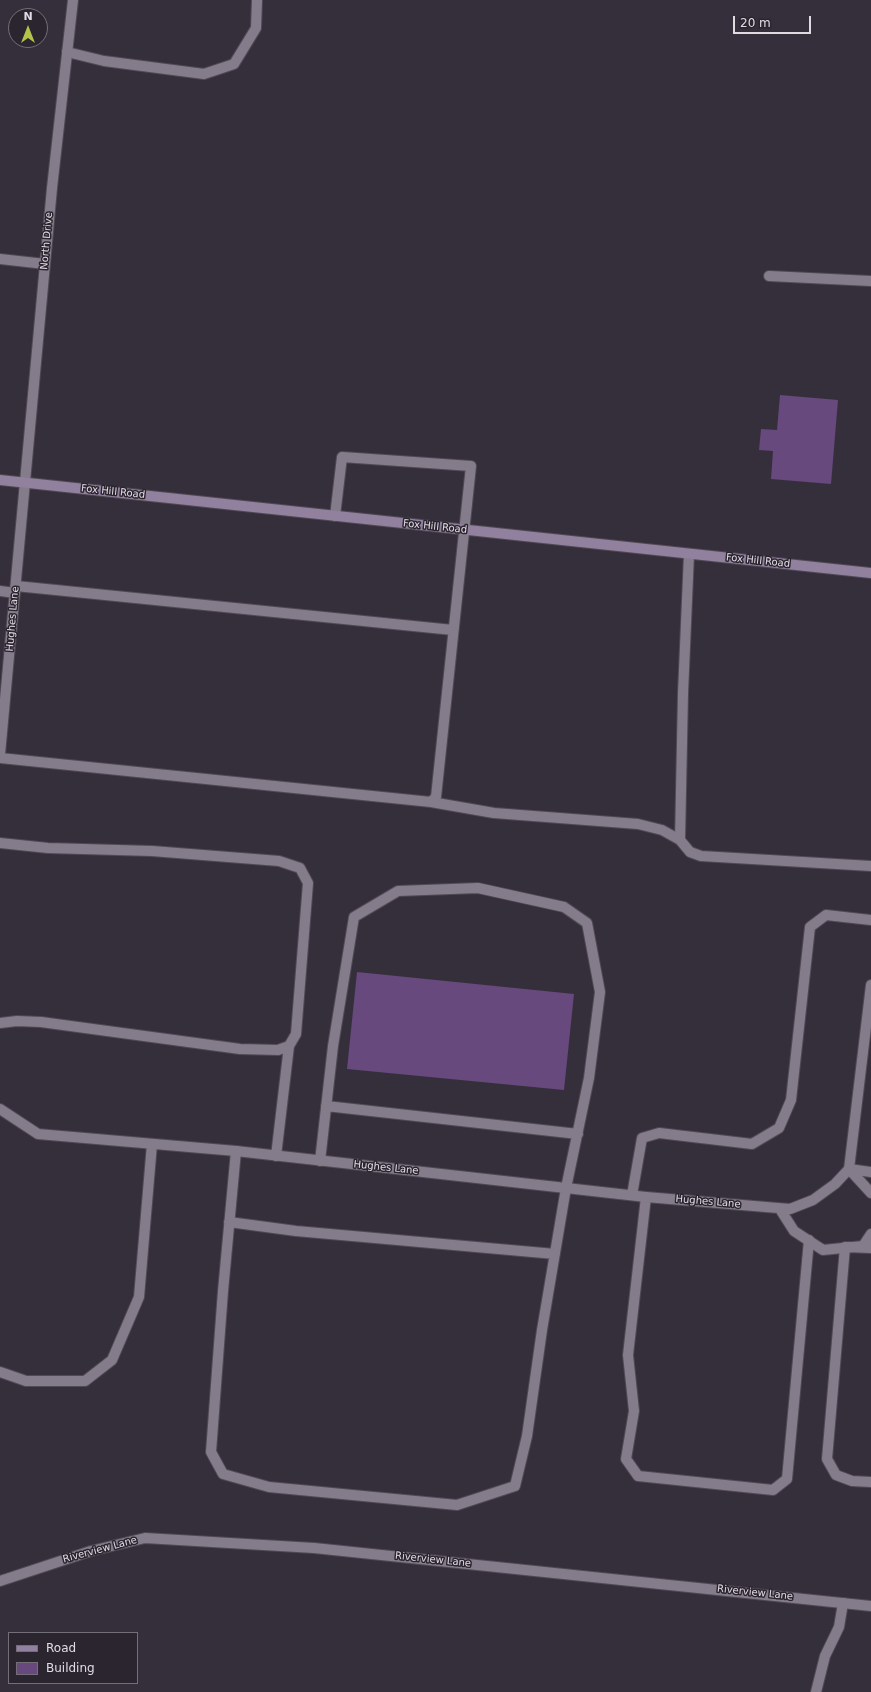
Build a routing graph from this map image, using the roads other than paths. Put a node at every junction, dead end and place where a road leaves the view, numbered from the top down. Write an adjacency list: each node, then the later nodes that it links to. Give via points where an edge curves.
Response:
1 (73, 0): 3 (street, North Drive)
2 (257, 0): 3 (street, via 256,28 234,64 204,74 104,60)
3 (68, 52): 5 (street, North Drive)
4 (0, 259): 5 (street)
5 (45, 264): 9 (street, North Drive)
6 (769, 276): 7 (street)
7 (871, 281)
8 (0, 480): 9 (street, Fox Hill Road)
9 (26, 483): 10 (street, Fox Hill Road); 14 (street, Hughes Lane)
10 (335, 516): 11 (street, Fox Hill Road); 11 (street, via 342,457 470,466)
11 (464, 530): 12 (street, Fox Hill Road); 16 (street)
12 (690, 554): 13 (street, Fox Hill Road); 20 (street, via 683,693)
13 (871, 573)
14 (16, 590): 15 (street); 16 (street); 17 (street, Hughes Lane)
15 (0, 591)
16 (453, 630): 19 (street, via 436,797)
17 (0, 754)
18 (0, 758): 19 (street)
19 (431, 802): 20 (street, via 494,813 638,824 662,830)
20 (680, 840): 22 (street, via 690,852 701,856)
21 (0, 843): 26 (street, via 279,861 300,868 308,883 296,1034)
22 (871, 866)
23 (871, 920): 38 (street, via 826,915 810,927 791,1100 779,1128 752,1144 659,1133 642,1138)
24 (871, 985): 34 (street)
25 (0, 1023): 26 (street, via 41,1022 240,1049 278,1050)
26 (289, 1046): 32 (street)
27 (326, 1106): 29 (street); 29 (street, via 354,917 398,891 478,888 564,907 587,923 600,992 589,1078); 33 (street)
28 (0, 1109): 30 (street, Hughes Lane, via 38,1134)
29 (578, 1134): 36 (street)
30 (152, 1144): 31 (street, Hughes Lane); 47 (street, via 139,1297 112,1360 85,1381 26,1381)
31 (236, 1151): 32 (street, Hughes Lane); 41 (street)
32 (276, 1156): 33 (street, Hughes Lane)
33 (320, 1161): 36 (street, Hughes Lane)
34 (849, 1169): 35 (street); 37 (street); 40 (street, Hughes Lane, via 835,1184 813,1200 790,1210)
35 (871, 1172)
36 (566, 1188): 38 (street, Hughes Lane); 46 (street)
37 (871, 1194)
38 (632, 1195): 39 (street, Hughes Lane)
39 (646, 1197): 40 (street, Hughes Lane); 43 (street, via 628,1355 634,1411 626,1459 638,1476 773,1490 787,1479)
40 (780, 1209): 43 (street, via 794,1231)
41 (229, 1222): 46 (street, via 296,1231); 46 (street, via 212,1452 223,1474 277,1488 457,1505 515,1486 526,1436)
42 (871, 1234): 44 (street, via 862,1246)
43 (808, 1240): 44 (street, via 823,1250)
44 (845, 1247): 45 (street); 48 (street, via 827,1459 836,1475 852,1481)
45 (871, 1248)
46 (555, 1254)
47 (0, 1372)
48 (871, 1482)
49 (0, 1581): 50 (street, Riverview Lane, via 91,1550 145,1538 314,1548)
50 (843, 1603): 51 (street, Riverview Lane); 52 (street, via 839,1627 825,1656)
51 (871, 1606)
52 (816, 1692)

